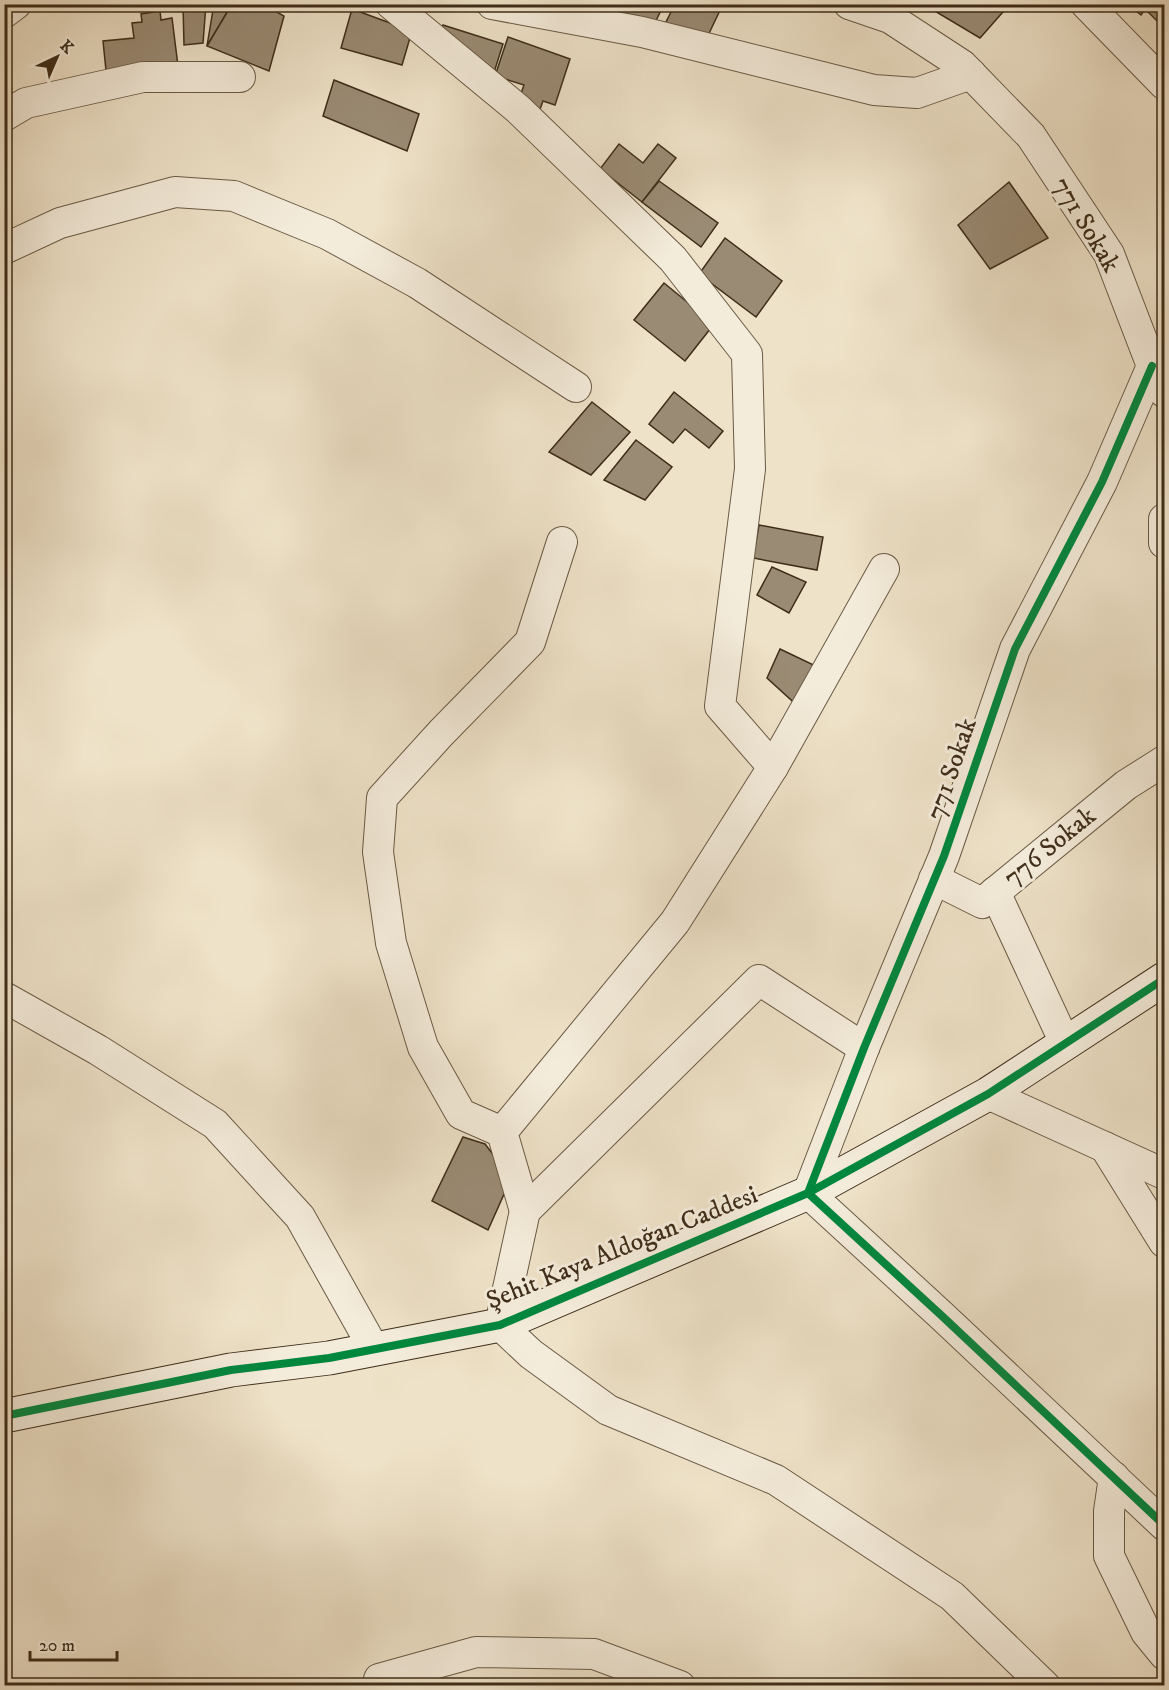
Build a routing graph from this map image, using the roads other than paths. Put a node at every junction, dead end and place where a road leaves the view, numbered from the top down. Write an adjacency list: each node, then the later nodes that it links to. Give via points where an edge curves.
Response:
1 (16, 4): 6 (street)
2 (392, 4): 19 (street, via 518,109 673,259 747,354 750,469 720,706)
3 (492, 4): 7 (street, via 642,32 874,90 917,93)
4 (849, 4): 7 (street, 771 Sokak, via 890,18)
5 (1086, 4): 9 (street)
6 (4, 13)
7 (971, 74): 12 (street, 771 Sokak, via 1031,136 1109,254)
8 (240, 77): 10 (street, via 143,77 26,103)
9 (1164, 84)
10 (4, 117)
11 (4, 249): 13 (street, via 60,223 175,192 234,196 327,234 417,283)
12 (1158, 379): 20 (street, 771 Sokak, via 1015,649)
13 (576, 387)
14 (1164, 520): 16 (street)
15 (562, 542): 27 (street, via 530,642 382,798 378,852 391,943 423,1047 461,1114)
16 (1164, 543)
17 (884, 569): 19 (street)
18 (1164, 761): 21 (street, 776 Sokak, via 1126,785)
19 (773, 767): 27 (street, via 675,922)
20 (934, 879): 21 (street, 776 Sokak, via 982,903); 25 (street, 771 Sokak)
21 (995, 892): 24 (street)
22 (1164, 979): 24 (street, Şehit Kaya Aldoğan Caddesi)
23 (4, 997): 34 (street, via 98,1050 215,1124 300,1217)
24 (1065, 1043): 26 (street, Şehit Kaya Aldoğan Caddesi)
25 (864, 1048): 30 (street, 771 Sokak); 31 (street, via 759,980)
26 (988, 1094): 28 (street); 30 (street, Şehit Kaya Aldoğan Caddesi)
27 (502, 1132): 31 (street)
28 (1105, 1147): 29 (street); 32 (street)
29 (1164, 1174)
30 (808, 1193): 33 (street, Şehit Kaya Aldoğan Caddesi); 36 (street)
31 (525, 1211): 33 (street)
32 (1164, 1242)
33 (500, 1325): 34 (street, Şehit Kaya Aldoğan Caddesi); 41 (street, via 531,1354 608,1410 776,1480 952,1596)
34 (374, 1348): 35 (street, Şehit Kaya Aldoğan Caddesi, via 329,1358 231,1370)
35 (4, 1416)
36 (1114, 1477): 37 (street); 38 (street, via 1109,1556 1146,1632)
37 (1164, 1525)
38 (1164, 1654)
39 (379, 1679): 40 (street, via 476,1652 594,1654)
40 (680, 1686)
41 (1045, 1686)

